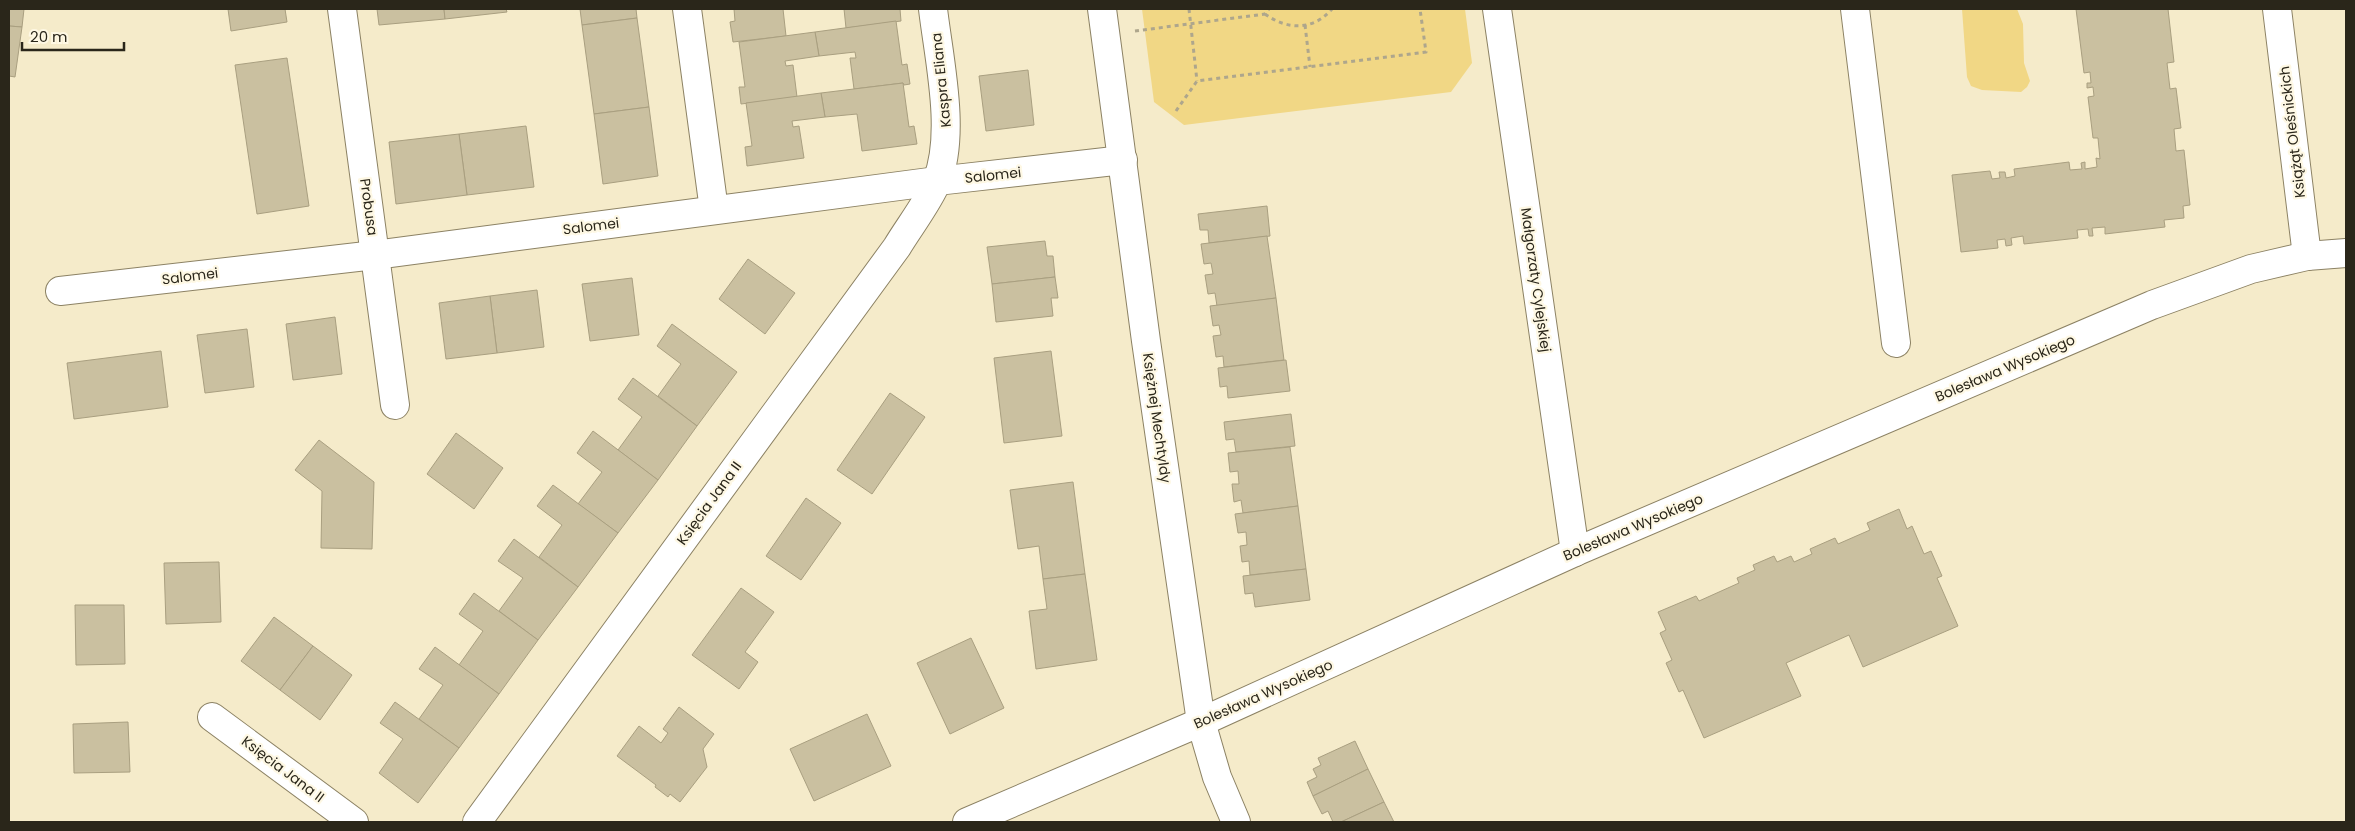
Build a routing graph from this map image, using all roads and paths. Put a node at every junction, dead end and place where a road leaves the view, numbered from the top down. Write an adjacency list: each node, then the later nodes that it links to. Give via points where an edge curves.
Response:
1 (342, 9): 23 (street, Probusa)
2 (687, 9): 21 (street)
3 (933, 9): 20 (street, Kaspra Eliana, via 946,117 946,145)
4 (1102, 9): 19 (street, Księżnej Mechtyldy)
5 (1189, 9): 13 (path)
6 (1269, 9): 12 (path)
7 (1332, 9): 14 (path)
8 (1420, 9): 16 (path, via 1426,52)
9 (1497, 9): 28 (street, Małgorzaty Cylejskiej)
10 (1855, 9): 26 (street)
11 (2277, 9): 24 (street, Książąt Oleśnickich)
12 (1265, 14): 13 (path); 14 (path, via 1279,23)
13 (1190, 23): 15 (path); 17 (path)
14 (1305, 25): 16 (path)
15 (1130, 31)
16 (1310, 67): 17 (path)
17 (1197, 81): 18 (path)
18 (1176, 110)
19 (1123, 160): 20 (street, Salomei); 30 (street, Księżnej Mechtyldy)
20 (937, 181): 21 (street, Salomei); 32 (street, Księcia Jana II, via 897,247)
21 (714, 210): 23 (street, Salomei)
22 (2346, 253): 24 (street, Bolesława Wysokiego)
23 (375, 255): 25 (street, Salomei); 27 (street, Probusa)
24 (2307, 256): 28 (street, Bolesława Wysokiego, via 2251,269 2152,305)
25 (60, 291)
26 (1896, 343)
27 (395, 405)
28 (1575, 552): 30 (street, Bolesława Wysokiego)
29 (212, 717): 31 (street, Księcia Jana II)
30 (1201, 722): 33 (street, Bolesława Wysokiego); 34 (street, Księżnej Mechtyldy, via 1217,777)
31 (354, 822)
32 (477, 822)
33 (967, 822)
34 (1236, 822)

